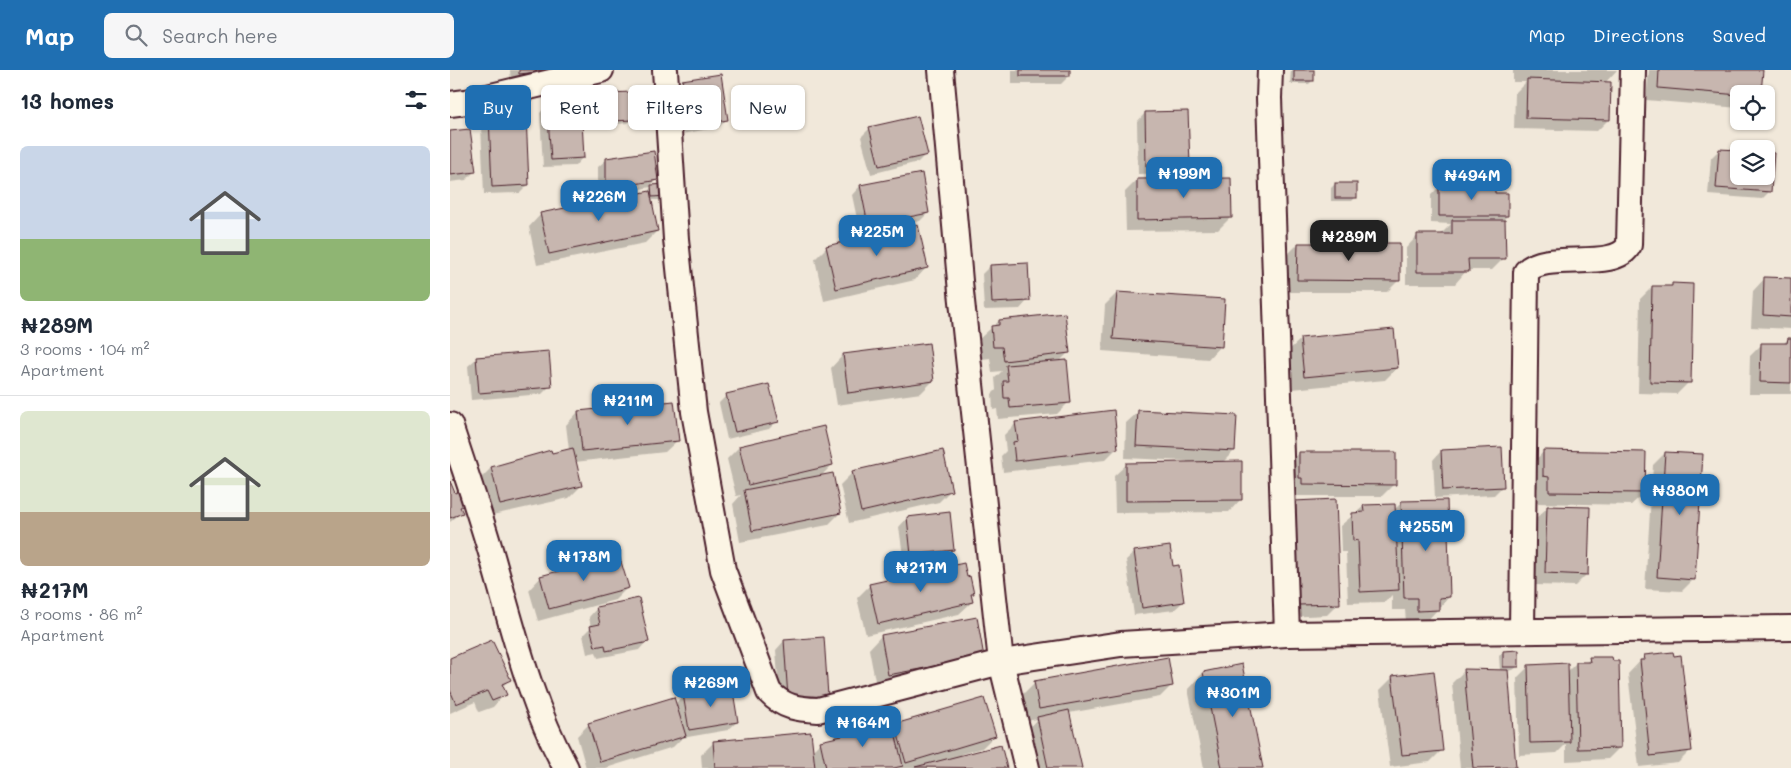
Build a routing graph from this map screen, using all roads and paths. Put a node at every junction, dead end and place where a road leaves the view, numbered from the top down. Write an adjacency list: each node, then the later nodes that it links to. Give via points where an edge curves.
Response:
1 (601, 70): 6 (street)
2 (665, 70): 11 (street, via 676,239 694,412 724,570 769,692 778,702 794,709 818,710)
3 (941, 70): 11 (street, via 960,292)
4 (1270, 70): 10 (street)
5 (1633, 70): 9 (street, via 1630,245 1627,251 1588,261 1544,262 1532,265 1526,272)
6 (450, 104)
7 (450, 425): 12 (street, via 495,565 525,676)
8 (1791, 628): 9 (street)
9 (1522, 630): 10 (street)
10 (1287, 634): 11 (street, via 1121,644)
11 (1002, 662): 13 (street)
12 (566, 768)
13 (1027, 768)

